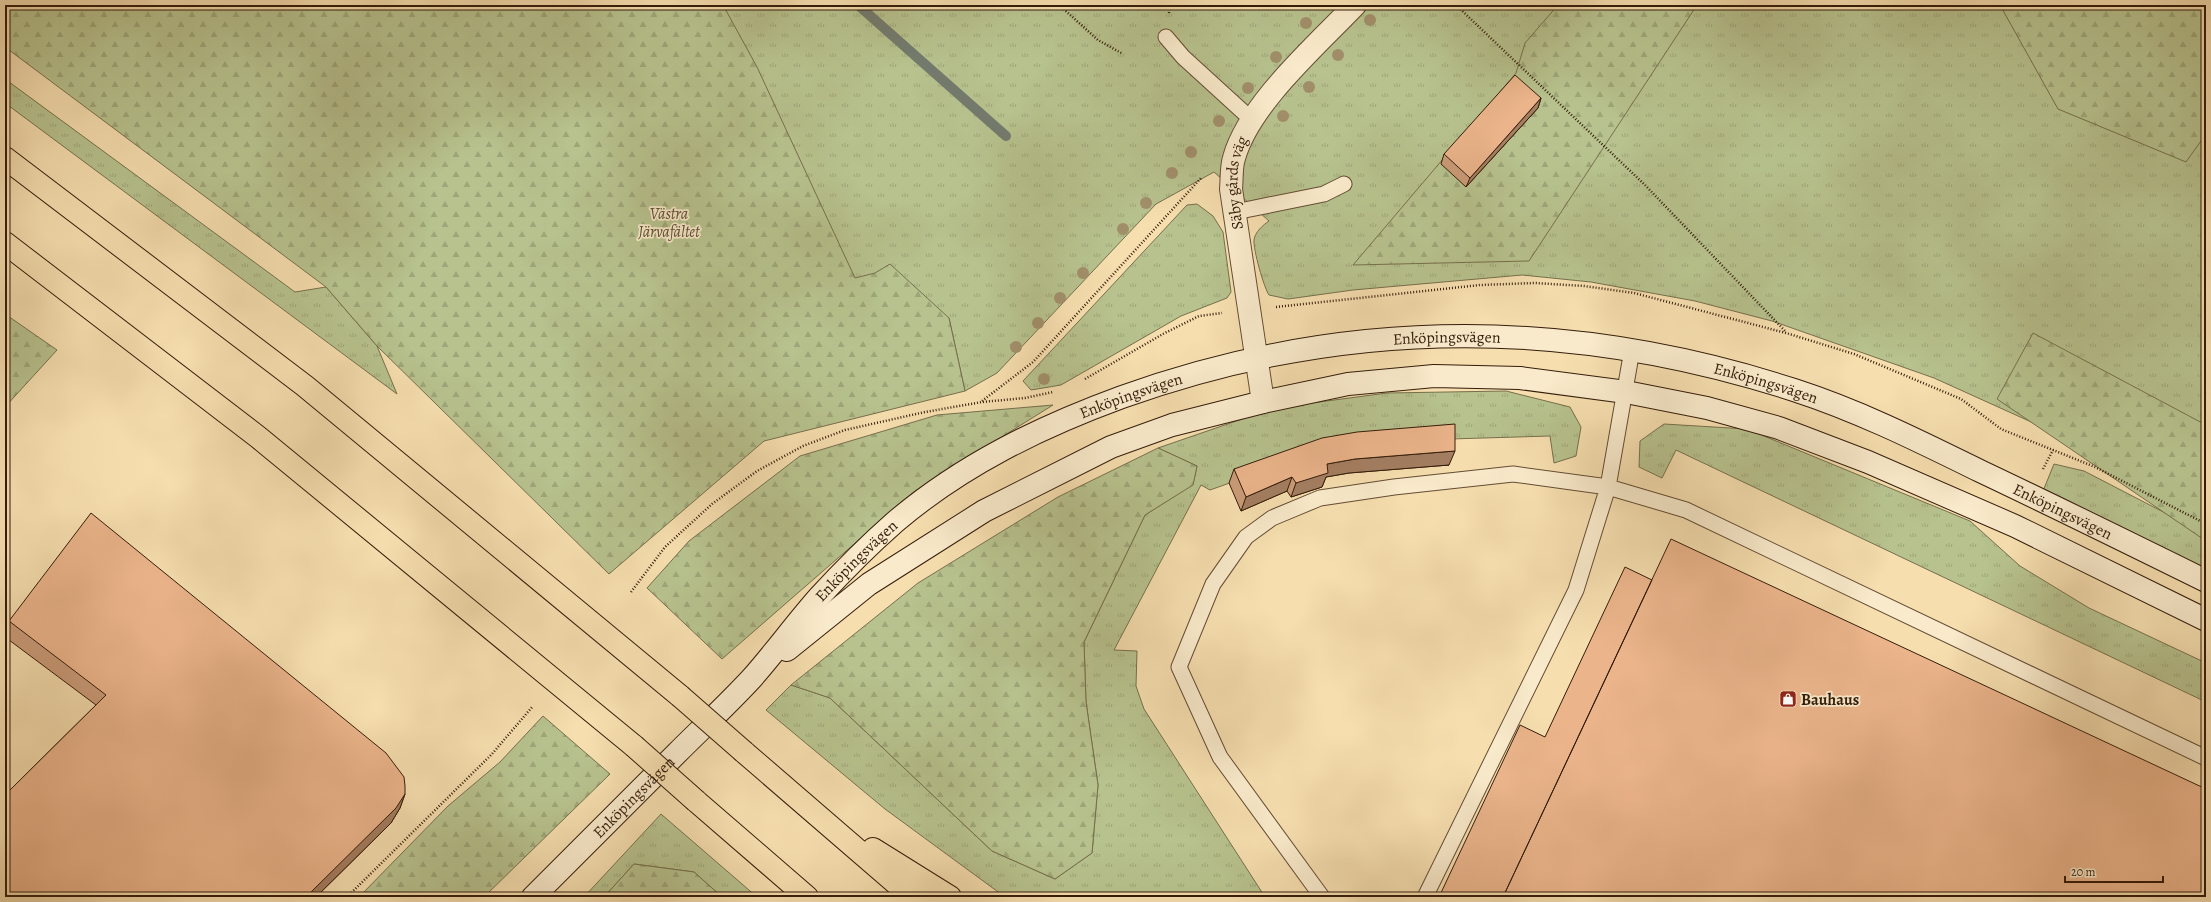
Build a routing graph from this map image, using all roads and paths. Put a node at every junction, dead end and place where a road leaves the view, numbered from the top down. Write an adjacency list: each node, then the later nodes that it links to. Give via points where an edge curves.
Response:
1 (1059, 5): 5 (path, via 1098,40)
2 (1355, 5): 6 (street, Säby gårds väg, via 1268,97)
3 (1456, 5): 13 (path, via 1645,186)
4 (1166, 37): 6 (lane, via 1183,57)
5 (1123, 54)
6 (1252, 120): 10 (street, Säby gårds väg, via 1243,132 1233,159 1231,189)
7 (5, 158): 28 (highway, bridge, via 305,386 680,696)
8 (1206, 174): 19 (path, via 1033,362)
9 (1344, 184): 10 (lane, via 1324,194)
10 (1235, 212): 15 (street, Säby gårds väg)
11 (5, 243): 31 (highway, bridge, via 258,437 634,746)
12 (1225, 312): 16 (path, via 1199,316)
13 (1786, 333)
14 (1632, 350): 15 (street, Enköpingsvägen, via 1529,337 1435,335 1342,343); 18 (lane); 22 (street, Enköpingsvägen, via 1717,368 1796,391 1885,425)
15 (1258, 357): 20 (street, Säby gårds väg); 25 (street, Enköpingsvägen, via 1179,376 1095,407 1028,434 962,472 895,523 821,595)
16 (1081, 381)
17 (1055, 392): 19 (path)
18 (1626, 392): 20 (street, Enköpingsvägen, via 1520,378 1434,376 1348,384); 21 (lane); 24 (street, Enköpingsvägen, via 1708,408 1779,428 1868,462 2015,526)
19 (982, 402): 23 (path, via 845,430 803,446 763,467 712,504 665,547)
20 (1264, 402): 25 (street, Enköpingsvägen, via 1172,425 1111,447 984,511 869,584)
21 (1608, 487): 27 (lane, via 1686,510); 34 (lane, via 1513,474 1320,498 1272,518 1246,537 1213,584 1180,667 1220,757); 35 (lane, via 1576,590)
22 (2206, 581)
23 (630, 592)
24 (2206, 620)
25 (751, 679): 30 (street, Enköpingsvägen)
26 (533, 706): 29 (path, via 492,754)
27 (2206, 758)
28 (816, 813): 32 (highway); 33 (highway)
29 (347, 897)
30 (533, 897)
31 (807, 897)
32 (912, 897)
33 (950, 897)
34 (1322, 897)
35 (1425, 897)

